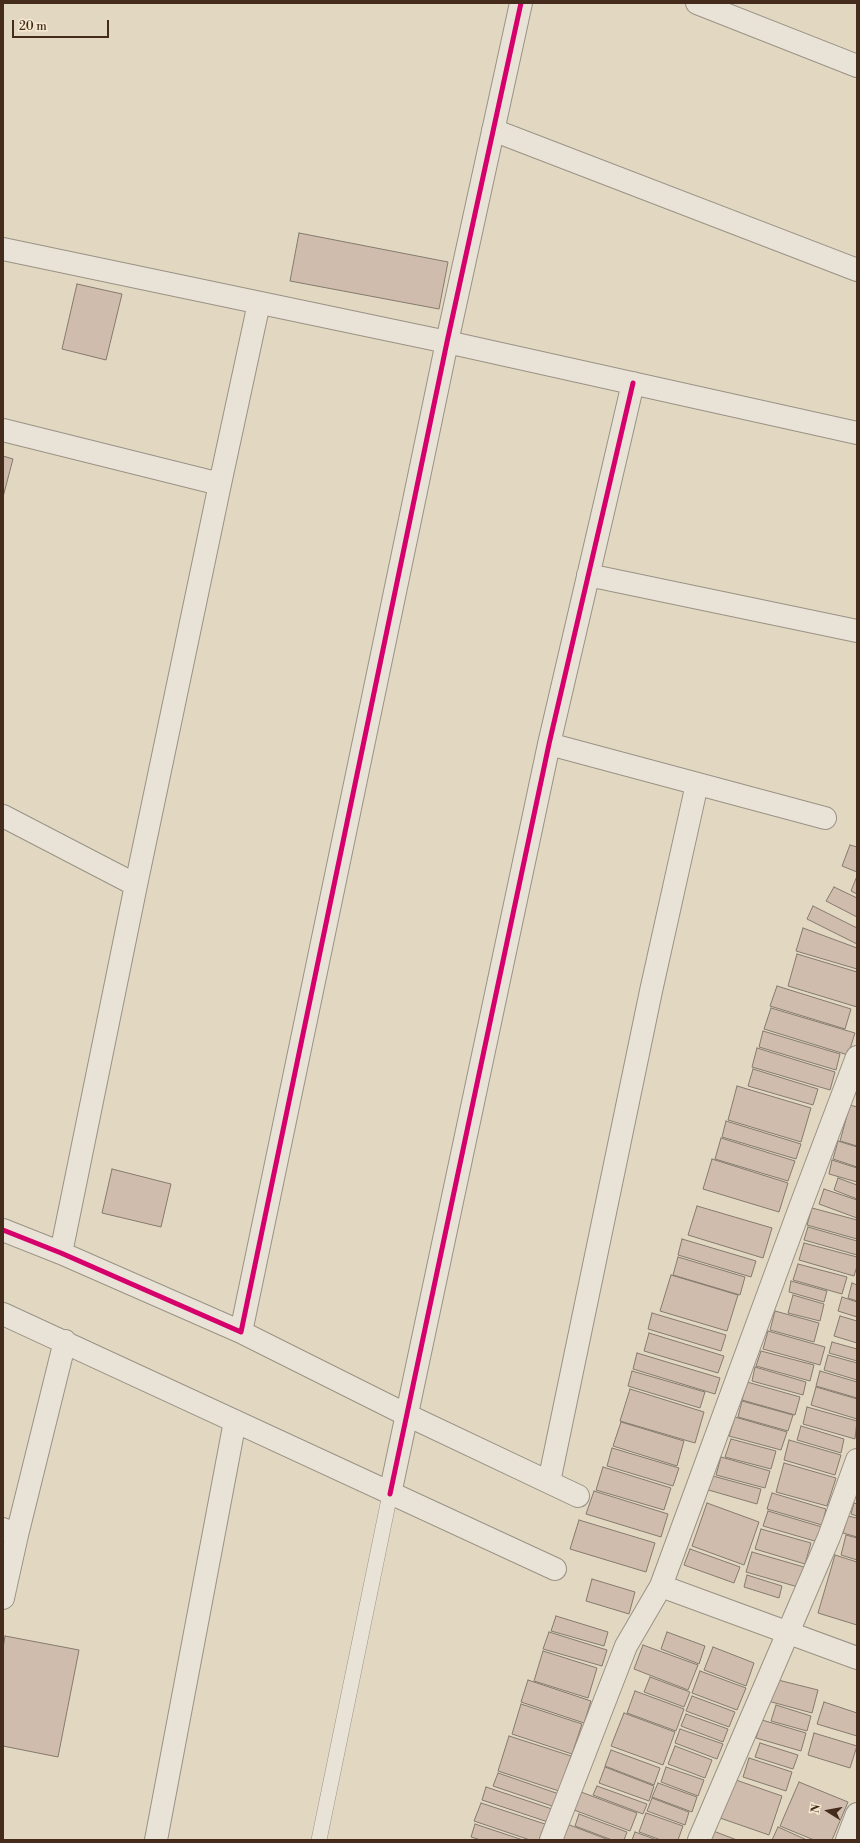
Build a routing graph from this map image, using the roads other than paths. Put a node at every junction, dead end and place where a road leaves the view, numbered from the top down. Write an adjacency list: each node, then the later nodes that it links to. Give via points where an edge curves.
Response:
1 (521, 3): 4 (street)
2 (697, 3): 3 (street)
3 (857, 66)
4 (493, 130): 6 (street); 8 (street)
5 (3, 249): 7 (street)
6 (857, 270)
7 (260, 303): 8 (street); 12 (street)
8 (447, 342): 9 (street); 24 (street)
9 (633, 383): 11 (street); 13 (street)
10 (3, 430): 12 (street)
11 (857, 433)
12 (220, 484): 19 (street)
13 (588, 575): 14 (street); 15 (street)
14 (857, 631)
15 (549, 744): 16 (street); 26 (street)
16 (697, 784): 18 (street); 29 (street, via 651,991)
17 (3, 816): 19 (street)
18 (825, 818)
19 (136, 885): 22 (street)
20 (857, 1057): 34 (street)
21 (3, 1230): 22 (street)
22 (61, 1253): 24 (street)
23 (3, 1314): 25 (street)
24 (241, 1332): 26 (street)
25 (65, 1341): 27 (street); 32 (street)
26 (407, 1415): 29 (street); 30 (street)
27 (235, 1421): 30 (street); 39 (street)
28 (857, 1460): 36 (street, via 829,1537)
29 (549, 1482): 31 (street)
30 (390, 1494): 33 (street); 40 (lane)
31 (578, 1496)
32 (10, 1532): 35 (street)
33 (555, 1569)
34 (661, 1586): 36 (street); 41 (street, via 626,1646)
35 (3, 1598)
36 (787, 1633): 37 (street); 42 (street)
37 (857, 1658)
38 (857, 1814): 43 (street)
39 (156, 1840)
40 (319, 1840)
41 (551, 1840)
42 (699, 1840)
43 (847, 1840)

